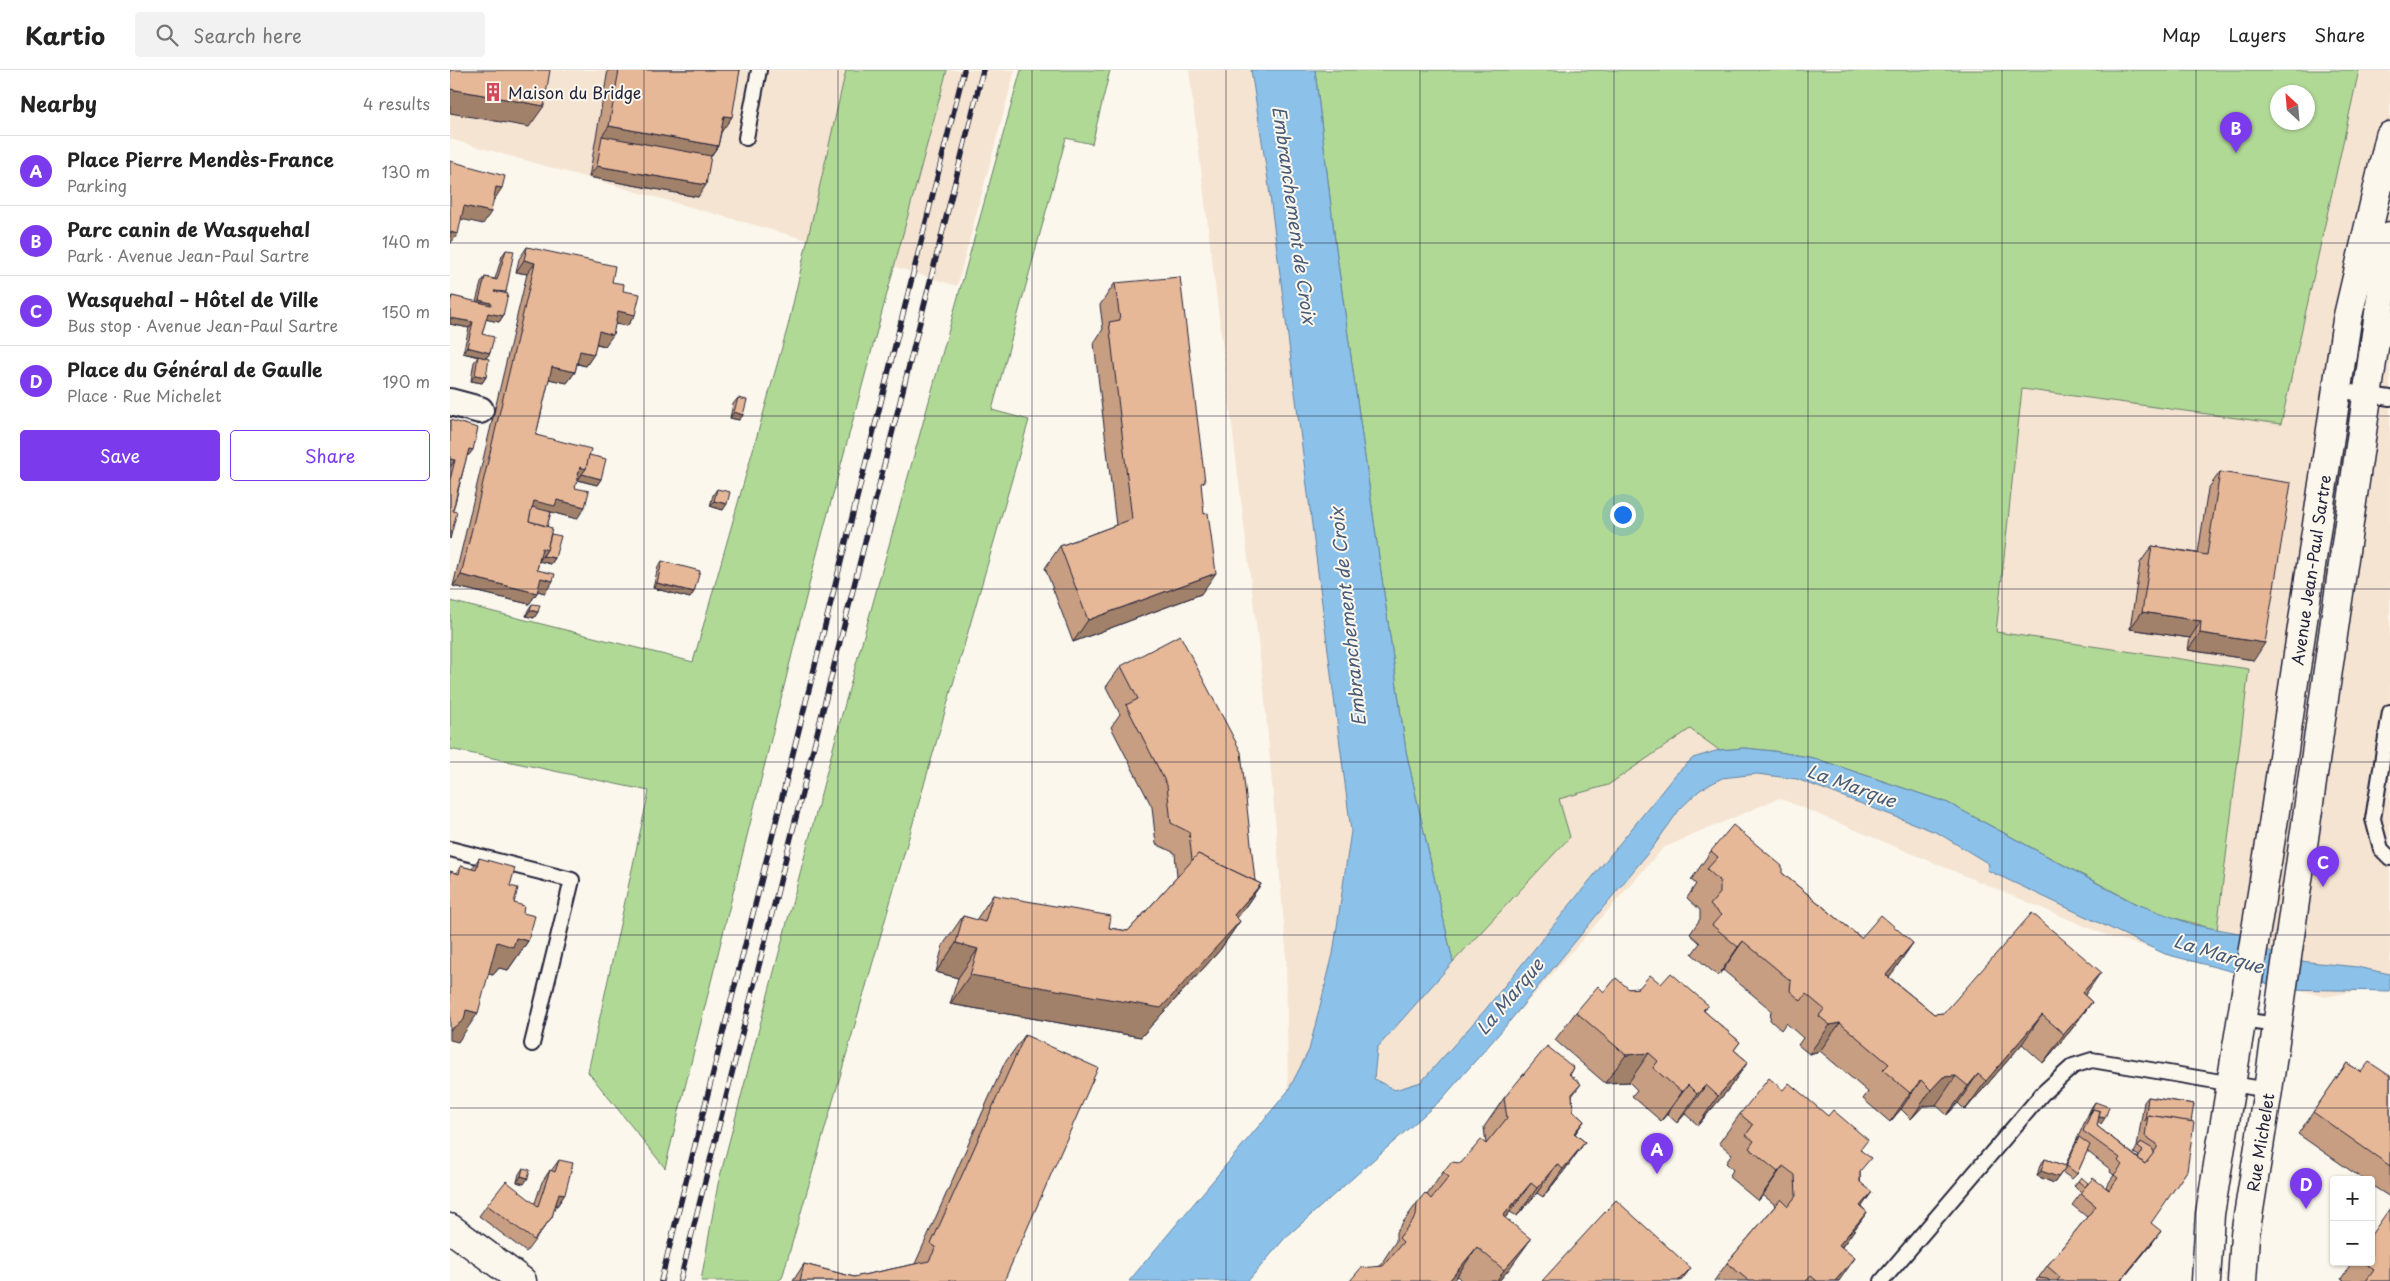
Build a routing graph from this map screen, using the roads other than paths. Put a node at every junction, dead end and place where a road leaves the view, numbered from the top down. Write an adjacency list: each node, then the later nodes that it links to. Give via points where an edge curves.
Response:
1 (759, 70): 3 (lane)
2 (2390, 136): 5 (street, Avenue Jean-Paul Sartre, via 2354,287)
3 (746, 138)
4 (2390, 236): 6 (street, Avenue Jean-Paul Sartre)
5 (2337, 390): 6 (lane); 12 (street, Avenue Jean-Paul Sartre)
6 (2379, 397): 13 (street, Avenue Jean-Paul Sartre)
7 (450, 402): 8 (street)
8 (480, 410)
9 (2390, 712): 11 (lane, via 2373,818 2381,849)
10 (450, 849): 14 (lane, via 572,880)
11 (2390, 858)
12 (2242, 1013): 13 (lane); 15 (street)
13 (2279, 1015): 16 (street, Rue Michelet)
14 (532, 1044)
15 (2230, 1084): 16 (lane); 19 (lane, via 2092,1060 2073,1066 2043,1093); 20 (street, via 2210,1214)
16 (2268, 1090): 21 (street, Rue Michelet, via 2245,1235)
17 (450, 1228): 18 (street)
18 (522, 1281)
19 (1882, 1281)
20 (2206, 1281)
21 (2242, 1281)

